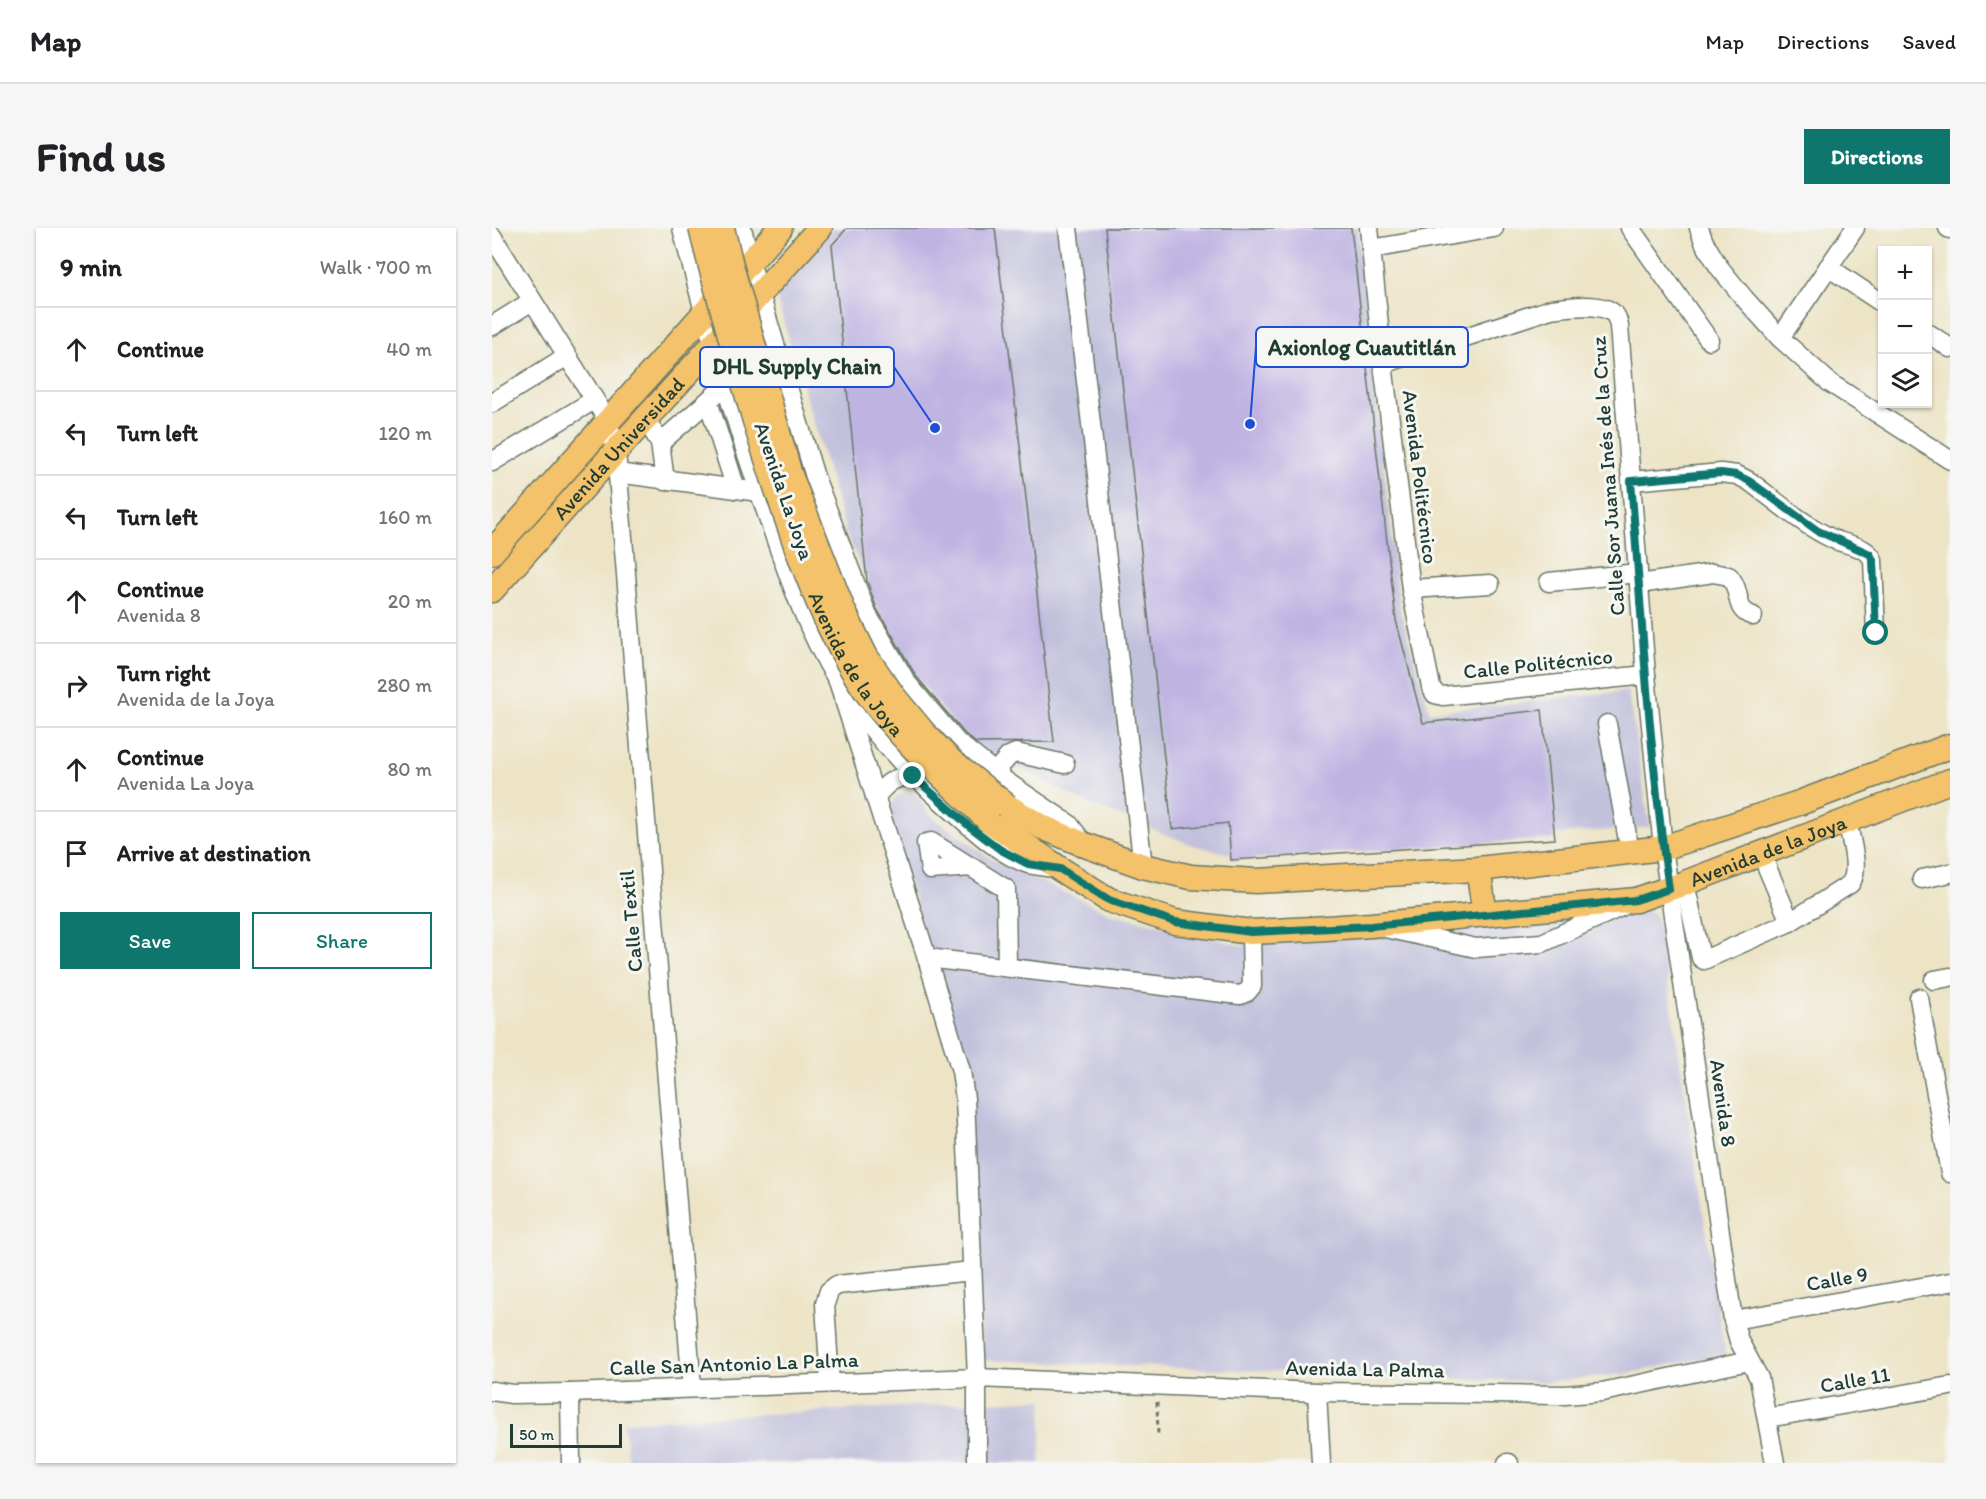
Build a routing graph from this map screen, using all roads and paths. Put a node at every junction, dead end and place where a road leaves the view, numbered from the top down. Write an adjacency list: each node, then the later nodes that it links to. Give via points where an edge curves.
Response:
1 (682, 228): 20 (street, Avenida La Joya)
2 (701, 228): 63 (main road, Avenida de la Joya, bridge, via 774,485 818,605 867,693 899,733 930,766)
3 (722, 228): 63 (main road, Avenida de la Joya, bridge, via 790,475 843,610 866,657 894,698)
4 (742, 228): 15 (street, Avenida La Joya)
5 (780, 228): 15 (main road, Avenida Universidad)
6 (820, 228): 17 (main road, Avenida Universidad)
7 (1068, 228): 69 (street)
8 (1369, 228): 14 (street, Avenida Politécnico)
9 (1494, 228): 14 (street)
10 (1630, 228): 24 (street)
11 (1699, 228): 23 (street, via 1719,267)
12 (1855, 228): 16 (street)
13 (492, 236): 19 (street, Calle Textil)
14 (1371, 249): 28 (street, Avenida Politécnico)
15 (750, 261): 17 (street, Avenida La Joya); 20 (main road, Avenida Universidad)
16 (1828, 267): 18 (street); 23 (street)
17 (760, 293): 25 (main road, Avenida Universidad); 59 (street, Avenida La Joya, via 815,477 867,614 907,683 957,742)
18 (1878, 300)
19 (532, 301): 21 (street); 27 (street, Calle Textil)
20 (704, 315): 25 (street, Avenida La Joya); 34 (main road, Avenida Universidad)
21 (492, 326)
22 (1932, 336): 26 (street)
23 (1780, 338): 38 (street, via 1830,383)
24 (1709, 340)
25 (713, 346): 29 (street, Avenida La Joya); 33 (main road, Avenida Universidad)
26 (1950, 348)
27 (567, 356): 30 (street, Calle Textil); 32 (street)
28 (1383, 364): 42 (street, Calle Sor Juana Inés de la Cruz, via 1551,309 1606,308 1616,315 1619,326); 49 (street, Avenida Politécnico)
29 (725, 386): 31 (street); 35 (street, Avenida La Joya)
30 (594, 400): 34 (street, Calle Textil); 39 (street)
31 (708, 400): 36 (street); 37 (street)
32 (492, 403)
33 (646, 419): 36 (street); 40 (main road, Avenida Universidad)
34 (608, 421): 40 (street, Calle Textil); 45 (main road, Avenida Universidad)
35 (742, 438): 37 (street); 44 (street, Avenida La Joya)
36 (660, 443): 41 (street)
37 (722, 446): 43 (street)
38 (1950, 460)
39 (492, 462)
40 (617, 462): 41 (street); 50 (main road, Avenida Universidad); 96 (street, Calle Textil)
41 (665, 481): 43 (street)
42 (1631, 481): 46 (street, Calle Sor Juana Inés de la Cruz); 52 (street, via 1737,475 1818,531 1870,554)
43 (736, 489): 44 (street)
44 (759, 492): 54 (street, Avenida La Joya, via 802,614)
45 (492, 552)
46 (1639, 578): 47 (street); 51 (street, via 1713,573 1729,576 1740,607); 53 (street, Calle Sor Juana Inés de la Cruz)
47 (1549, 582)
48 (1490, 584): 49 (street)
49 (1411, 589): 55 (street, Avenida Politécnico)
50 (492, 590)
51 (1753, 616)
52 (1876, 633)
53 (1646, 675): 55 (street, Calle Politécnico); 66 (street, Calle Sor Juana Inés de la Cruz)
54 (838, 681): 60 (street, Avenida La Joya, via 879,738); 62 (street)
55 (1435, 694)
56 (1607, 724): 67 (street)
57 (1950, 746): 66 (main road, Avenida de la Joya, via 1802,802)
58 (1065, 764): 59 (street, via 1016,753)
59 (995, 772): 65 (street, Avenida La Joya, via 1069,824)
60 (913, 776): 62 (street, via 890,781); 71 (street, Avenida La Joya, via 1001,850 1028,864)
61 (1950, 781): 64 (main road, Avenida de la Joya)
62 (875, 798): 83 (street)
63 (997, 812): 65 (main road, Avenida de la Joya); 71 (main road, Avenida de la Joya)
64 (1847, 820): 68 (main road, Avenida de la Joya); 80 (street, via 1855,878)
65 (1085, 845): 69 (main road, Avenida de la Joya)
66 (1663, 848): 67 (main road, Avenida de la Joya); 75 (street, Avenida 8)
67 (1630, 852): 72 (main road, Avenida de la Joya)
68 (1761, 853): 75 (main road, Avenida de la Joya); 80 (street)
69 (1143, 866): 72 (main road, Avenida de la Joya, via 1191,877 1256,881)
70 (972, 867): 84 (street, via 1006,889)
71 (1060, 869): 82 (main road, Avenida de la Joya, via 1109,900 1175,922)
72 (1478, 869): 77 (main road)
73 (1950, 873): 74 (street)
74 (1922, 879)
75 (1677, 886): 76 (main road, Avenida de la Joya); 78 (street); 79 (street, Avenida 8)
76 (1636, 900): 77 (main road, Avenida de la Joya); 81 (street, via 1542,943 1476,948)
77 (1485, 914): 81 (main road, Avenida de la Joya)
78 (1692, 917): 79 (street); 80 (street, via 1704,960)
79 (1674, 922): 90 (street, Avenida 8)
80 (1790, 922)
81 (1371, 926): 82 (main road, Avenida de la Joya)
82 (1251, 932): 84 (street, via 1252,986 1240,995)
83 (927, 958): 84 (street); 88 (street, via 961,1071)
84 (1007, 967)
85 (1919, 998): 86 (street)
86 (1942, 1075): 87 (street)
87 (1950, 1173)
88 (972, 1272): 92 (street); 93 (street, via 837,1286 829,1291 825,1304)
89 (1950, 1282): 90 (street, Calle 9)
90 (1733, 1320): 91 (street, Avenida 8)
91 (1749, 1361): 98 (street, Avenida La Palma, via 1602,1392 1565,1395); 100 (street, via 1759,1378)
92 (977, 1378): 93 (street, Calle San Antonio La Palma); 94 (street, Avenida La Palma); 103 (street)
93 (830, 1383): 96 (street, Calle San Antonio La Palma)
94 (1157, 1386): 98 (street, Avenida La Palma); 101 (path)
95 (1950, 1386): 100 (street, Calle 11)
96 (692, 1388): 99 (street, Calle San Antonio La Palma)
97 (492, 1392): 99 (street, Calle San Antonio La Palma)
98 (1317, 1392): 104 (street)
99 (570, 1393): 102 (street)
100 (1767, 1418): 105 (street)
101 (1158, 1436)
102 (571, 1463)
103 (977, 1463)
104 (1321, 1463)
105 (1775, 1463)

